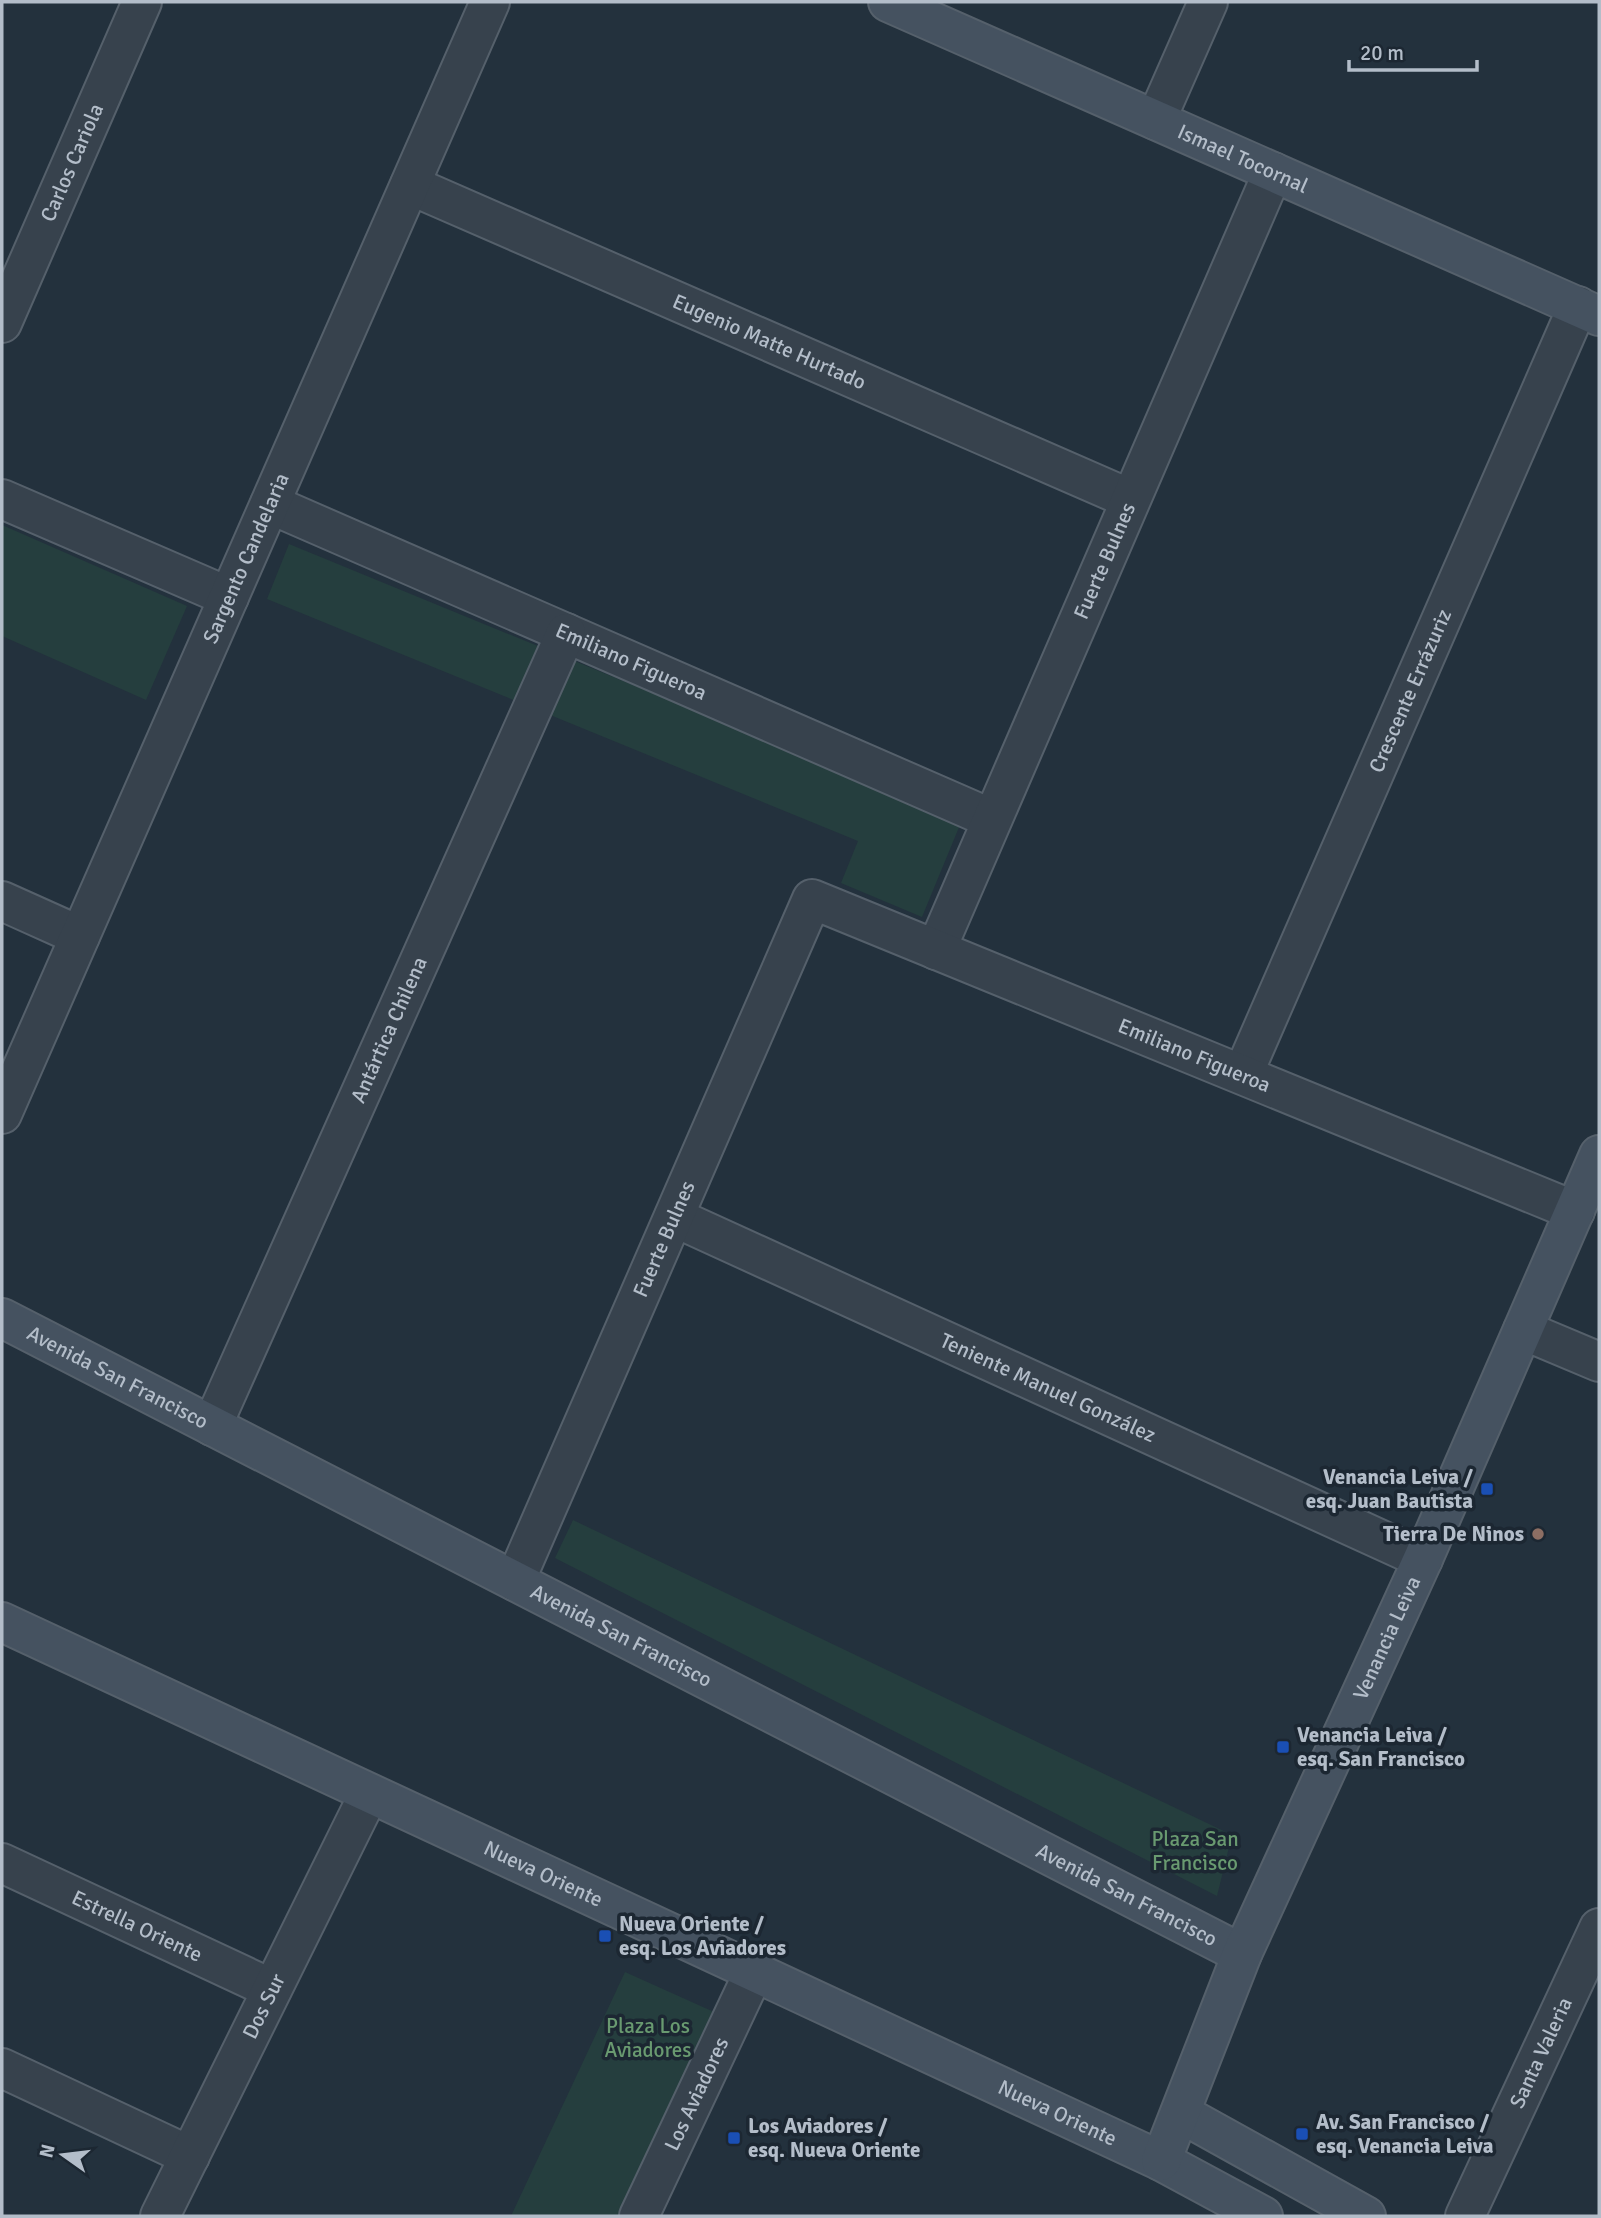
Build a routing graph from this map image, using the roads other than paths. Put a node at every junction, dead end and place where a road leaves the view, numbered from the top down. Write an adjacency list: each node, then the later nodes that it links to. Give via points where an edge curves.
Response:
1 (142, 2): 9 (street, Carlos Cariola)
2 (490, 2): 7 (street, Sargento Candelaria)
3 (888, 2): 5 (main road, Ismael Tocornal)
4 (1208, 2): 5 (street)
5 (1156, 120): 6 (main road, Ismael Tocornal)
6 (1273, 172): 8 (main road, Ismael Tocornal); 11 (street, Fuerte Bulnes)
7 (410, 184): 11 (street, Eugenio Matte Hurtado); 12 (street, Sargento Candelaria)
8 (1589, 311): 20 (street, Crescente Errázuriz)
9 (2, 323)
10 (2, 499): 13 (street)
11 (1130, 499): 15 (street, Fuerte Bulnes)
12 (270, 504): 13 (street, Sargento Candelaria); 14 (street, Emiliano Figueroa)
13 (229, 597): 18 (street, Sargento Candelaria)
14 (566, 634): 15 (street, Emiliano Figueroa); 28 (street, Antártica Chilena)
15 (992, 819): 19 (street, Fuerte Bulnes)
16 (812, 899): 19 (street, Emiliano Figueroa); 24 (street, Fuerte Bulnes)
17 (2, 901): 18 (street)
18 (80, 936): 21 (street, Sargento Candelaria)
19 (936, 950): 20 (street, Emiliano Figueroa)
20 (1243, 1074): 23 (street, Emiliano Figueroa)
21 (2, 1114)
22 (1599, 1155): 23 (main road, Venancia Leiva)
23 (1575, 1211): 26 (main road, Venancia Leiva)
24 (674, 1217): 29 (street, Teniente Manuel González); 30 (street, Fuerte Bulnes)
25 (2, 1318): 28 (main road, Avenida San Francisco)
26 (1523, 1330): 27 (street); 29 (main road, Venancia Leiva)
27 (1599, 1362)
28 (212, 1426): 30 (main road, Avenida San Francisco)
29 (1423, 1559): 35 (main road, Venancia Leiva)
30 (515, 1581): 35 (main road, Avenida San Francisco)
31 (2, 1622): 32 (main road, Nueva Oriente)
32 (369, 1794): 36 (main road, Nueva Oriente); 37 (street, Dos Sur)
33 (2, 1863): 37 (street, Estrella Oriente)
34 (1599, 1928): 46 (street, Santa Valeria)
35 (1242, 1954): 39 (main road, Venancia Leiva)
36 (754, 1972): 41 (main road, Nueva Oriente); 43 (street, Los Aviadores)
37 (272, 1989): 40 (street, Dos Sur)
38 (2, 2068): 40 (street)
39 (1182, 2114): 41 (main road, Venancia Leiva); 45 (main road)
40 (190, 2156): 42 (street, Dos Sur)
41 (1161, 2161): 44 (main road)
42 (160, 2216)
43 (639, 2216)
44 (1263, 2216)
45 (1366, 2216)
46 (1465, 2216)

